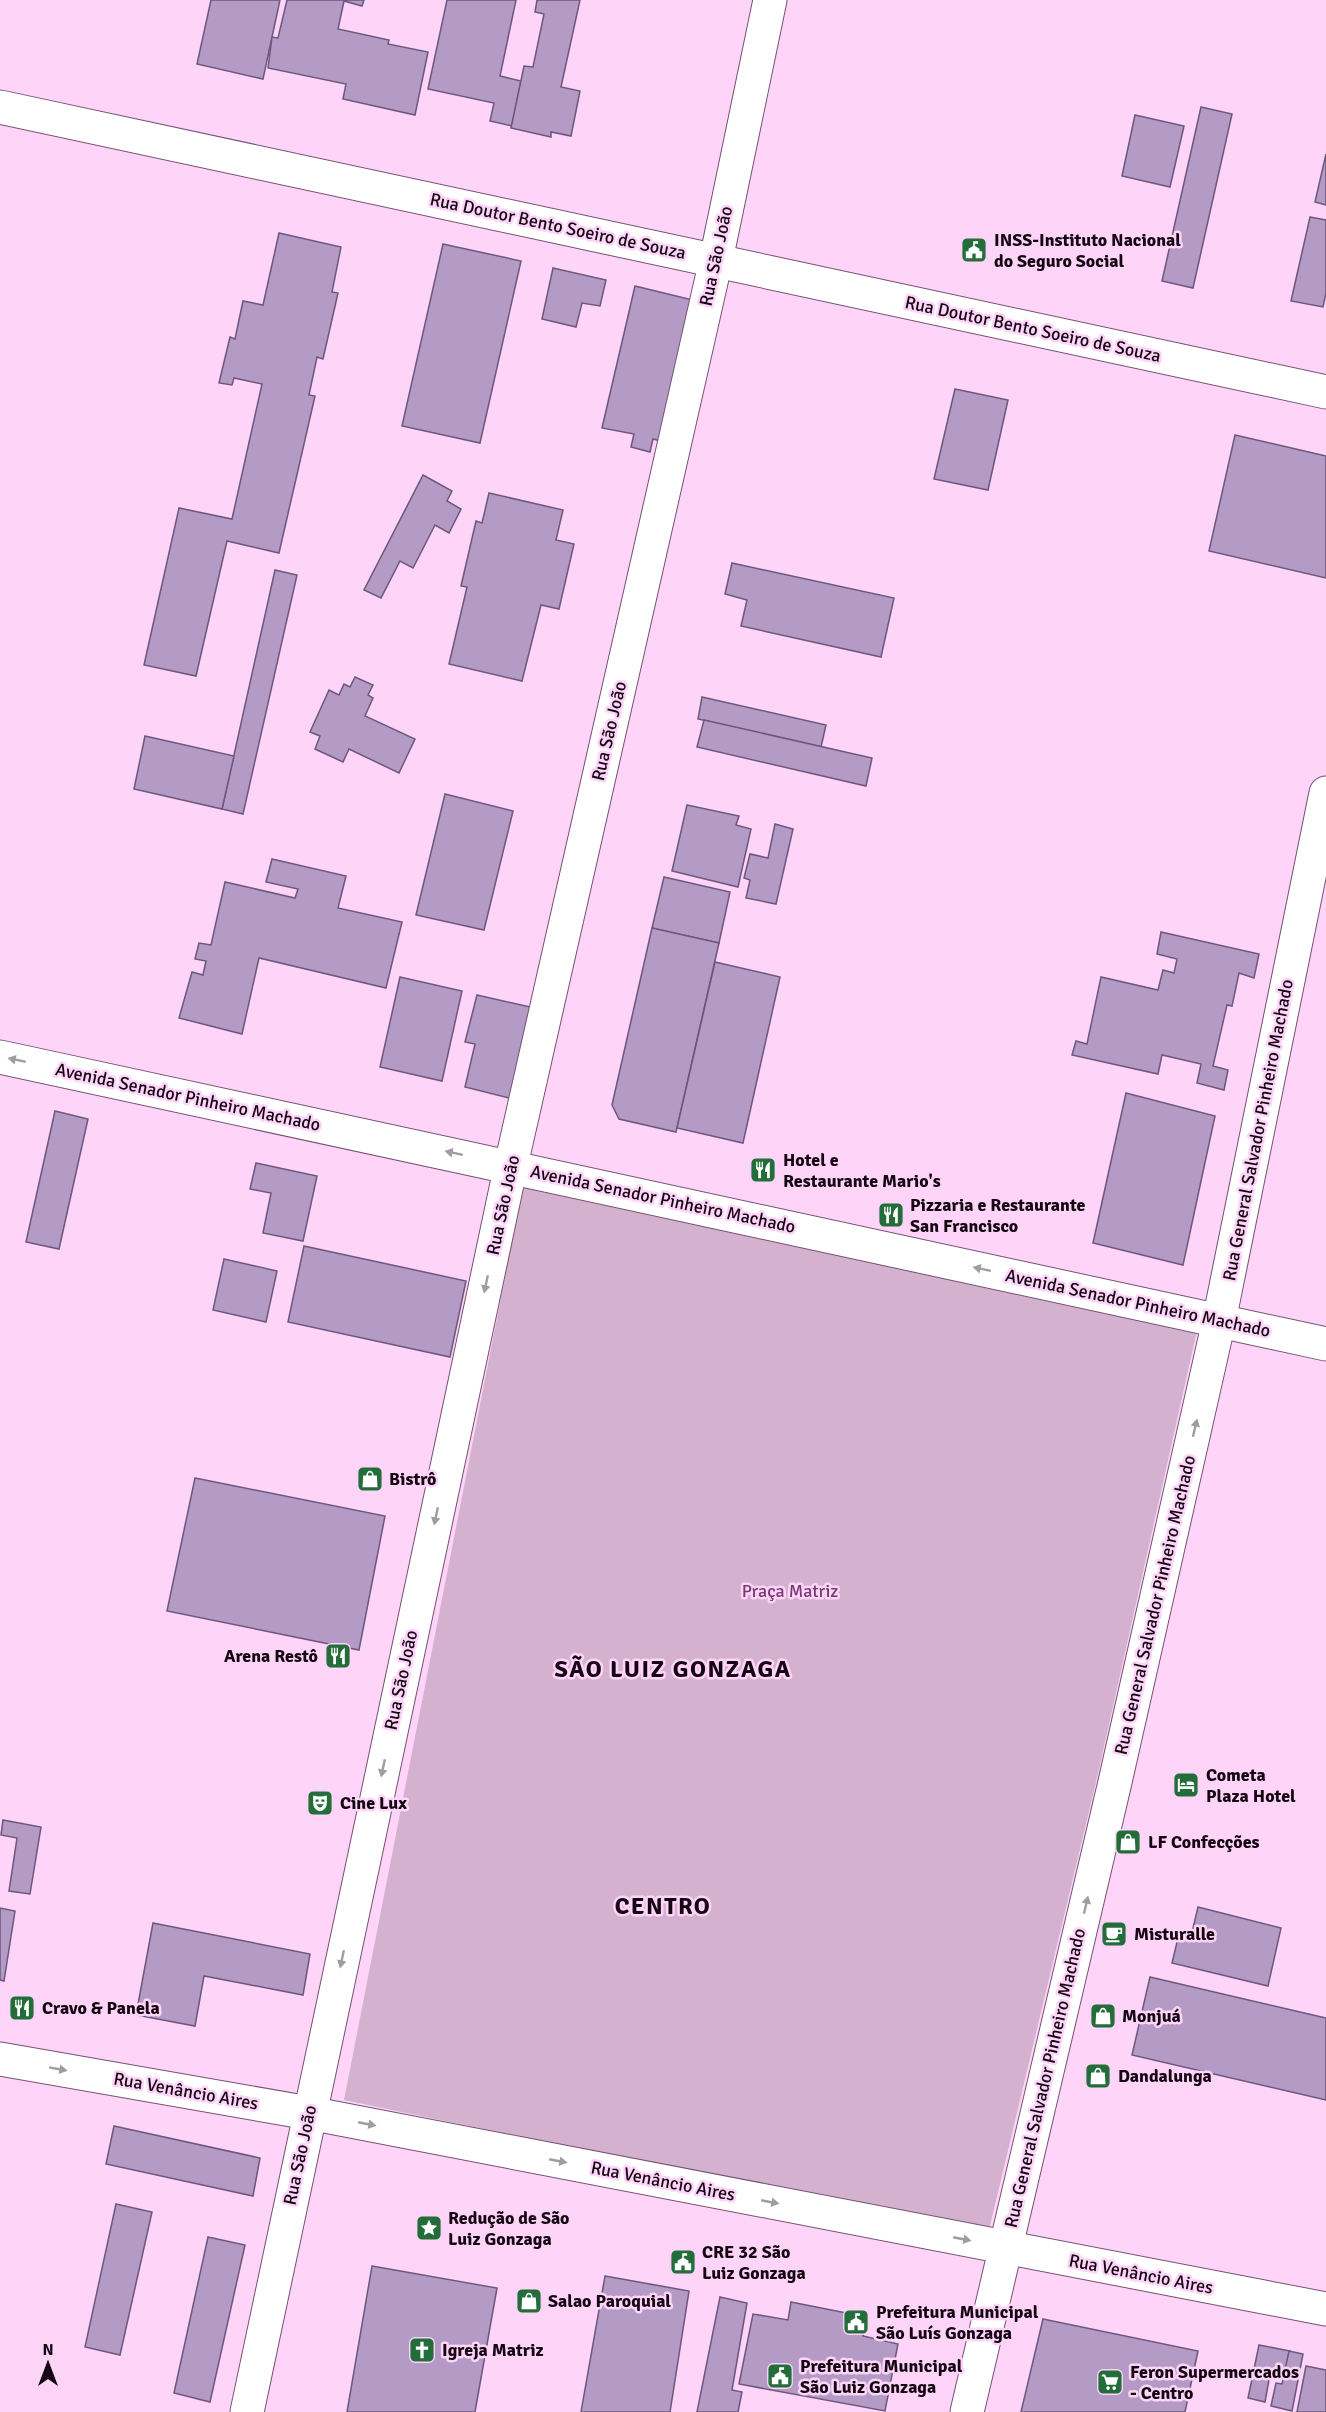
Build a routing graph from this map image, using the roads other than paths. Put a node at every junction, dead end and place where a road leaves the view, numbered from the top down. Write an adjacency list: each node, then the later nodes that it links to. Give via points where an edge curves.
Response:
1 (770, 0): 3 (street, Rua São João)
2 (0, 107): 3 (street, Rua Doutor Bento Soeiro de Souza)
3 (716, 260): 4 (street, Rua Doutor Bento Soeiro de Souza); 7 (street, Rua São João)
4 (1326, 392)
5 (1326, 793): 8 (street, Rua General Salvador Pinheiro Machado)
6 (0, 1057): 7 (street, Avenida Senador Pinheiro Machado, one-way to 6)
7 (511, 1165): 8 (street, Avenida Senador Pinheiro Machado, one-way to 7); 11 (street, Rua São João, one-way to 11)
8 (1219, 1321): 9 (street, Avenida Senador Pinheiro Machado); 12 (street, Rua General Salvador Pinheiro Machado, one-way to 8)
9 (1326, 1344)
10 (0, 2059): 11 (street, Rua Venâncio Aires, one-way to 11)
11 (309, 2113): 12 (street, Rua Venâncio Aires, one-way to 12); 14 (street, Rua São João)
12 (1006, 2248): 13 (street, Rua Venâncio Aires); 15 (street, Rua General Salvador Pinheiro Machado)
13 (1326, 2309)
14 (247, 2412)
15 (967, 2412)

